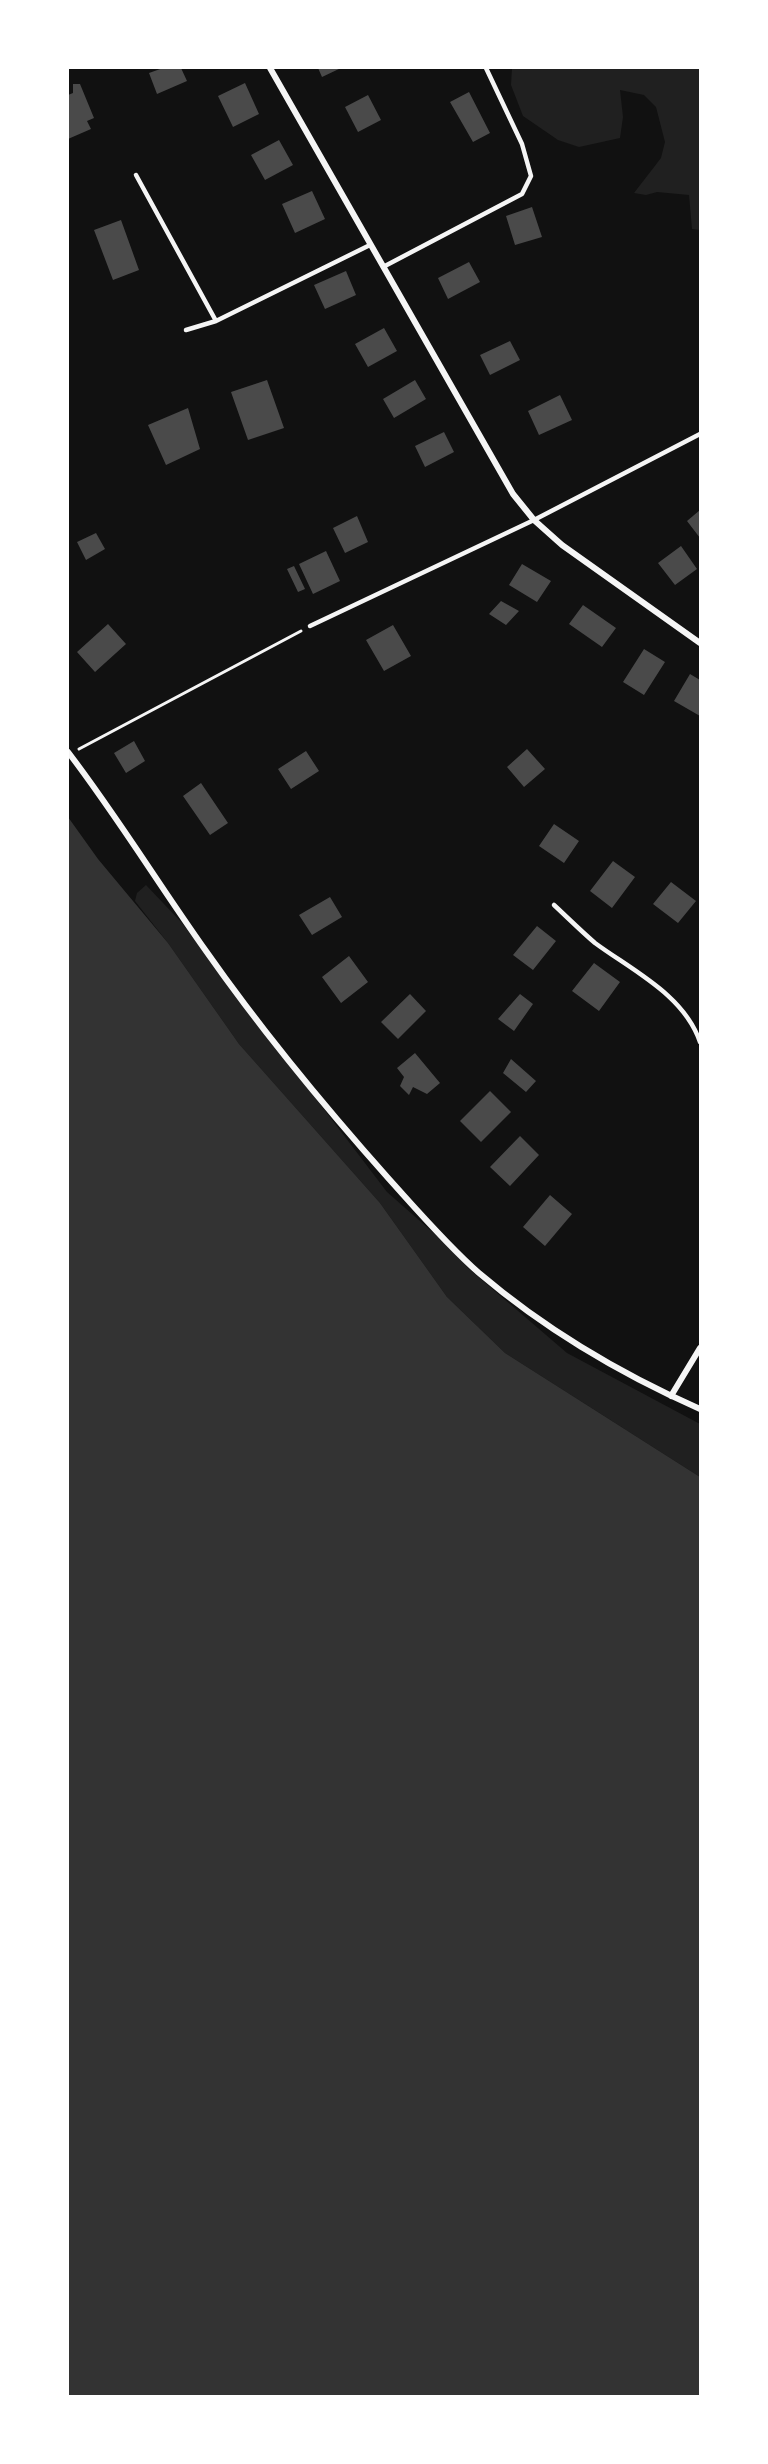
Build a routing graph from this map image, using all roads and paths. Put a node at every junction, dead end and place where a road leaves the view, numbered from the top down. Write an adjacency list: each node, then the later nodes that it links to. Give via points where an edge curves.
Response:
1 (270, 68): 4 (street)
2 (486, 68): 5 (lane, via 522,144 531,176 522,194)
3 (136, 175): 6 (lane)
4 (370, 245): 5 (street); 6 (lane)
5 (383, 267): 9 (street, via 513,494)
6 (216, 321): 7 (lane)
7 (186, 330)
8 (700, 435): 9 (lane)
9 (534, 520): 10 (lane); 11 (street, via 562,545)
10 (310, 626): 12 (path)
11 (700, 643)
12 (68, 753): 16 (street, via 282,1055 408,1200 478,1272 539,1320 595,1357)
13 (554, 905): 14 (lane, via 593,941 675,1000)
14 (700, 1042)
15 (700, 1348): 16 (street)
16 (671, 1396): 17 (street)
17 (700, 1409)

